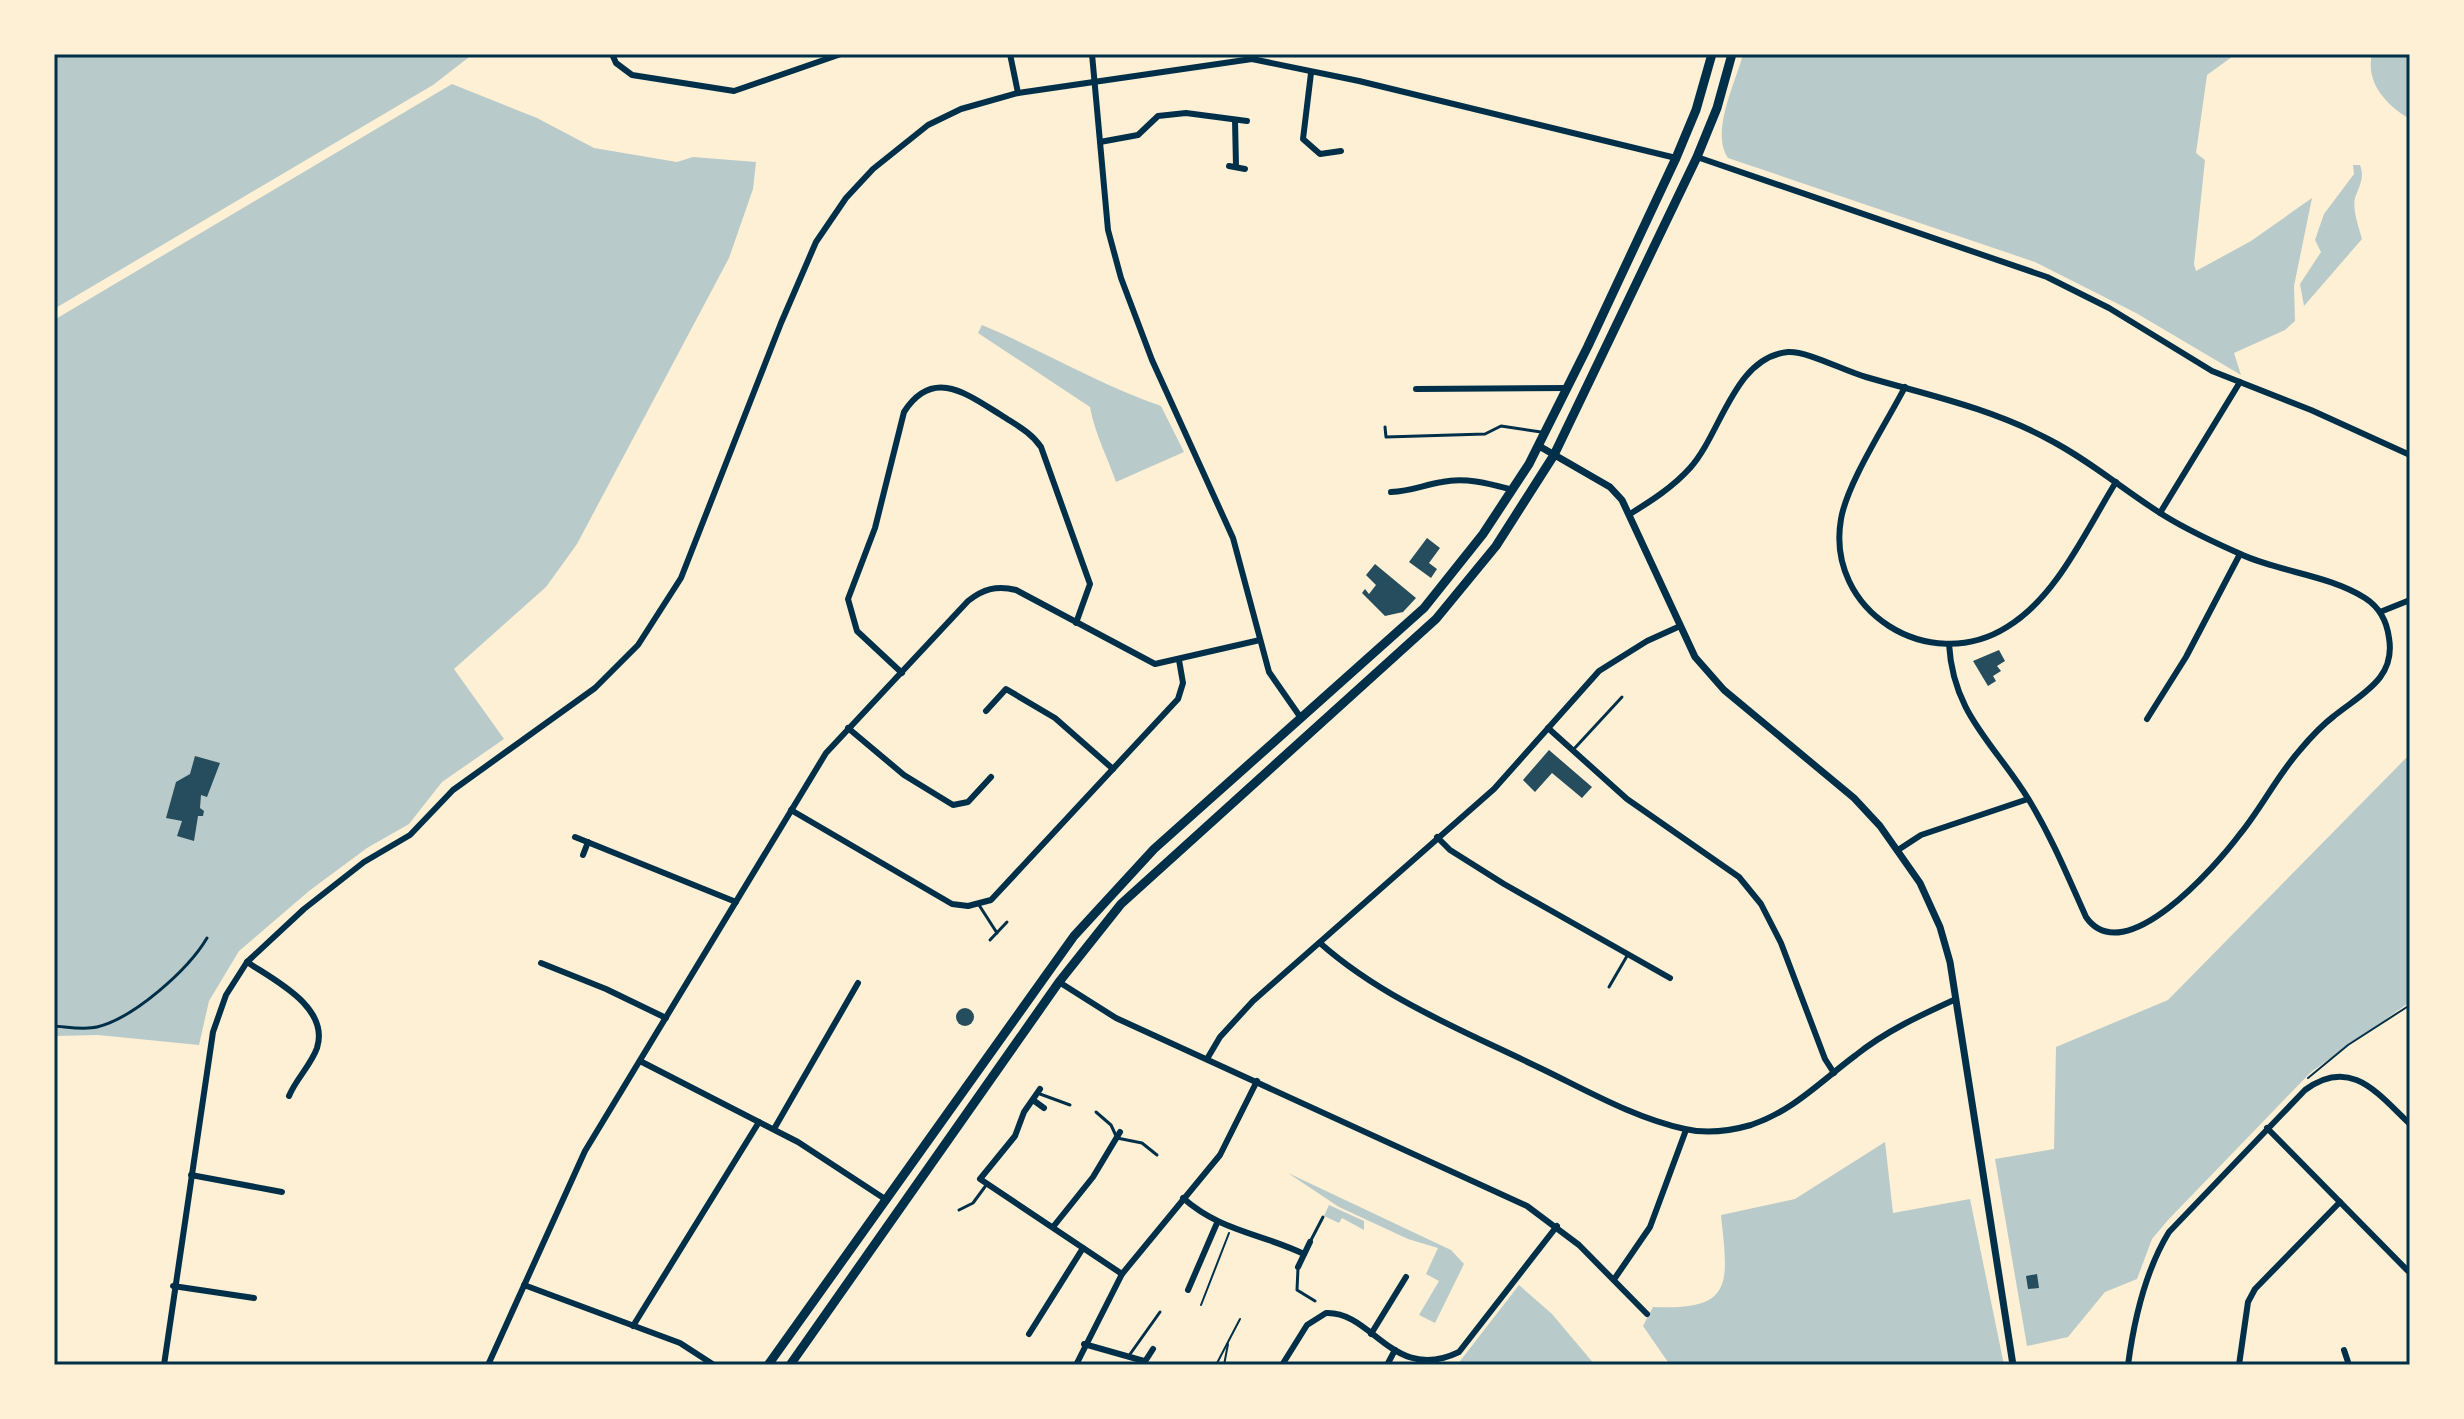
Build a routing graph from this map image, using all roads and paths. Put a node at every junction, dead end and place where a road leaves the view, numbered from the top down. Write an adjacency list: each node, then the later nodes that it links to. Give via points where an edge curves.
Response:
1 (612, 54): 2 (street, via 632,75 734,91)
2 (841, 54)
3 (1010, 54): 9 (street)
4 (1092, 54): 8 (street)
5 (1712, 54): 15 (highway)
6 (1732, 54): 14 (highway)
7 (1311, 73): 8 (street, via 1234,59); 13 (street, via 1303,139 1320,154); 15 (street)
8 (1095, 83): 9 (street); 12 (street)
9 (1018, 93): 64 (street, via 961,109 907,140 861,181 823,229 681,578 638,645 595,688 453,790 410,835 329,888)
10 (1235, 120): 11 (street); 12 (street, via 1186,113 1158,116 1138,135); 16 (street, via 1232,166)
11 (1247, 121)
12 (1100, 142): 36 (street, via 1108,230 1121,278 1233,538)
13 (1341, 151)
14 (1697, 157): 17 (street, via 2047,277); 24 (highway)
15 (1676, 158): 19 (highway)
16 (1245, 169)
17 (2240, 382): 25 (street); 29 (street)
18 (1905, 387): 26 (street, via 2004,418); 30 (street, via 1819,362 1811,355 1789,352 1769,357 1743,381 1689,470); 37 (street, via 1844,504 1841,557 1855,594 1881,623 1906,637)
19 (1567, 388): 20 (street); 22 (highway)
20 (1416, 389)
21 (1385, 427): 22 (lane, via 1386,437 1485,434 1501,426)
22 (1544, 432): 23 (highway)
23 (1539, 446): 24 (street); 27 (highway)
24 (1554, 455): 30 (street, via 1610,487); 67 (highway, via 1496,546 1436,619 1160,865 1121,904)
25 (2410, 455)
26 (2116, 482): 29 (street); 37 (street, via 2030,608 1995,634)
27 (1513, 490): 28 (street, via 1463,480); 42 (highway, via 1424,608)
28 (1391, 492)
29 (2160, 513): 31 (street)
30 (1630, 514): 35 (street)
31 (2240, 554): 33 (street, via 2356,593); 43 (street)
32 (2410, 600): 33 (street)
33 (2380, 612): 49 (street, via 2390,656 2376,685 2300,749 2209,871 2141,926 2107,934 2092,926)
34 (1076, 623): 38 (street, via 1148,663); 39 (street, via 1016,590 986,590 968,601); 39 (street, via 1090,584 1041,447 1032,435 959,389 933,389 916,397 904,412 875,528 848,599 857,631)
35 (1678, 627): 45 (street, via 1599,671); 54 (street, via 1724,690 1854,798)
36 (1260, 640): 38 (street); 42 (street, via 1273,681)
37 (1949, 644): 49 (street, via 1960,702)
38 (1179, 660): 47 (street, via 1183,683 1178,699)
39 (902, 673): 44 (street)
40 (1622, 697): 46 (lane)
41 (986, 711): 47 (street, via 1006,689 1055,718)
42 (1301, 718): 102 (highway, via 1154,849 1074,936)
43 (2147, 719)
44 (848, 728): 48 (street, via 914,783 953,805 968,802); 50 (street)
45 (1548, 728): 46 (street); 52 (street, via 1505,778)
46 (1572, 752): 76 (street, via 1627,799 1726,865 1751,891 1781,943)
47 (1113, 769): 57 (street, via 999,894)
48 (991, 777)
49 (2028, 799): 54 (street, via 1921,835)
50 (791, 810): 56 (street); 57 (street, via 952,904)
51 (575, 837): 53 (street)
52 (1437, 837): 62 (street); 63 (street, via 1504,884)
53 (588, 842): 55 (street); 56 (street)
54 (1898, 850): 70 (street, via 1940,927)
55 (583, 855)
56 (736, 902): 72 (street)
57 (979, 905): 59 (lane)
58 (1007, 922): 59 (lane)
59 (997, 933): 61 (lane)
60 (207, 938): 73 (lane, via 179,974 108,1023)
61 (990, 940)
62 (1320, 943): 74 (street, via 1253,1001); 91 (street, via 1407,1003 1620,1106)
63 (1629, 953): 66 (street); 69 (lane)
64 (247, 962): 78 (street, via 298,997 315,1021 317,1047); 96 (street, via 216,1021)
65 (541, 963): 72 (street)
66 (1670, 978)
67 (1059, 982): 74 (street, via 1116,1018); 141 (highway)
68 (858, 983): 90 (street)
69 (1609, 987)
70 (1956, 999): 76 (street, via 1879,1038); 147 (street)
71 (2410, 1005): 80 (path)
72 (666, 1018): 75 (street)
73 (54, 1026)
74 (1207, 1059): 79 (street)
75 (640, 1061): 87 (street); 118 (street, via 571,1177)
76 (1834, 1073): 91 (street, via 1805,1098 1761,1121 1734,1129)
77 (285, 1075): 78 (street)
78 (296, 1080): 82 (street)
79 (1257, 1081): 101 (street, via 1224,1148); 107 (street, via 1491,1187)
80 (2305, 1081)
81 (1038, 1091): 83 (street); 84 (lane)
82 (289, 1096)
83 (1033, 1100): 85 (street); 98 (street, via 1015,1136)
84 (1070, 1105)
85 (1044, 1108)
86 (1096, 1112): 92 (lane)
87 (759, 1122): 90 (street); 127 (street)
88 (2410, 1124): 89 (street, via 2370,1086 2338,1076 2305,1090)
89 (2267, 1128): 103 (street); 148 (street, via 2184,1214 2156,1253)
90 (774, 1129): 102 (street)
91 (1686, 1130): 117 (street, via 1650,1227)
92 (1119, 1135): 93 (street); 95 (lane)
93 (1112, 1147): 94 (street); 108 (street)
94 (1121, 1153)
95 (1157, 1155)
96 (191, 1175): 100 (street); 119 (street)
97 (969, 1176): 98 (street)
98 (980, 1179): 99 (street)
99 (987, 1184): 104 (lane, via 973,1203); 108 (street)
100 (282, 1192)
101 (1183, 1198): 106 (street); 115 (street)
102 (885, 1199): 140 (highway)
103 (2340, 1202): 114 (street); 149 (street, via 2255,1289 2248,1302)
104 (959, 1210)
105 (1323, 1217): 110 (lane)
106 (1217, 1223): 109 (street); 120 (street)
107 (1557, 1226): 117 (street); 133 (street, via 1459,1352 1428,1361)
108 (1053, 1227): 111 (street)
109 (1231, 1228): 112 (street); 123 (path)
110 (1310, 1242): 112 (street)
111 (1083, 1248): 115 (street); 128 (street)
112 (1304, 1254): 113 (street)
113 (1298, 1267): 122 (lane, via 1297,1290)
114 (2410, 1273)
115 (1122, 1274): 131 (street)
116 (1406, 1277): 129 (street)
117 (1615, 1278): 125 (street)
118 (524, 1285): 127 (street); 138 (street)
119 (173, 1286): 121 (street); 137 (street)
120 (1188, 1290)
121 (254, 1298)
122 (1315, 1301)
123 (1201, 1305)
124 (1160, 1312): 135 (lane)
125 (1647, 1314)
126 (1240, 1319): 130 (path)
127 (633, 1326): 139 (street, via 680,1343)
128 (1029, 1334)
129 (1371, 1334): 133 (street); 145 (street, via 1337,1314 1319,1315)
130 (1228, 1343): 143 (path); 144 (path)
131 (1084, 1344): 135 (street); 142 (street)
132 (1153, 1349): 136 (street)
133 (1395, 1350): 146 (street)
134 (2344, 1350): 150 (street)
135 (1128, 1357): 136 (street)
136 (1144, 1363)
137 (164, 1365)
138 (488, 1365)
139 (714, 1365)
140 (768, 1365)
141 (790, 1365)
142 (1076, 1365)
143 (1216, 1365)
144 (1224, 1365)
145 (1282, 1365)
146 (1387, 1365)
147 (2013, 1365)
148 (2128, 1365)
149 (2239, 1365)
150 (2349, 1365)

